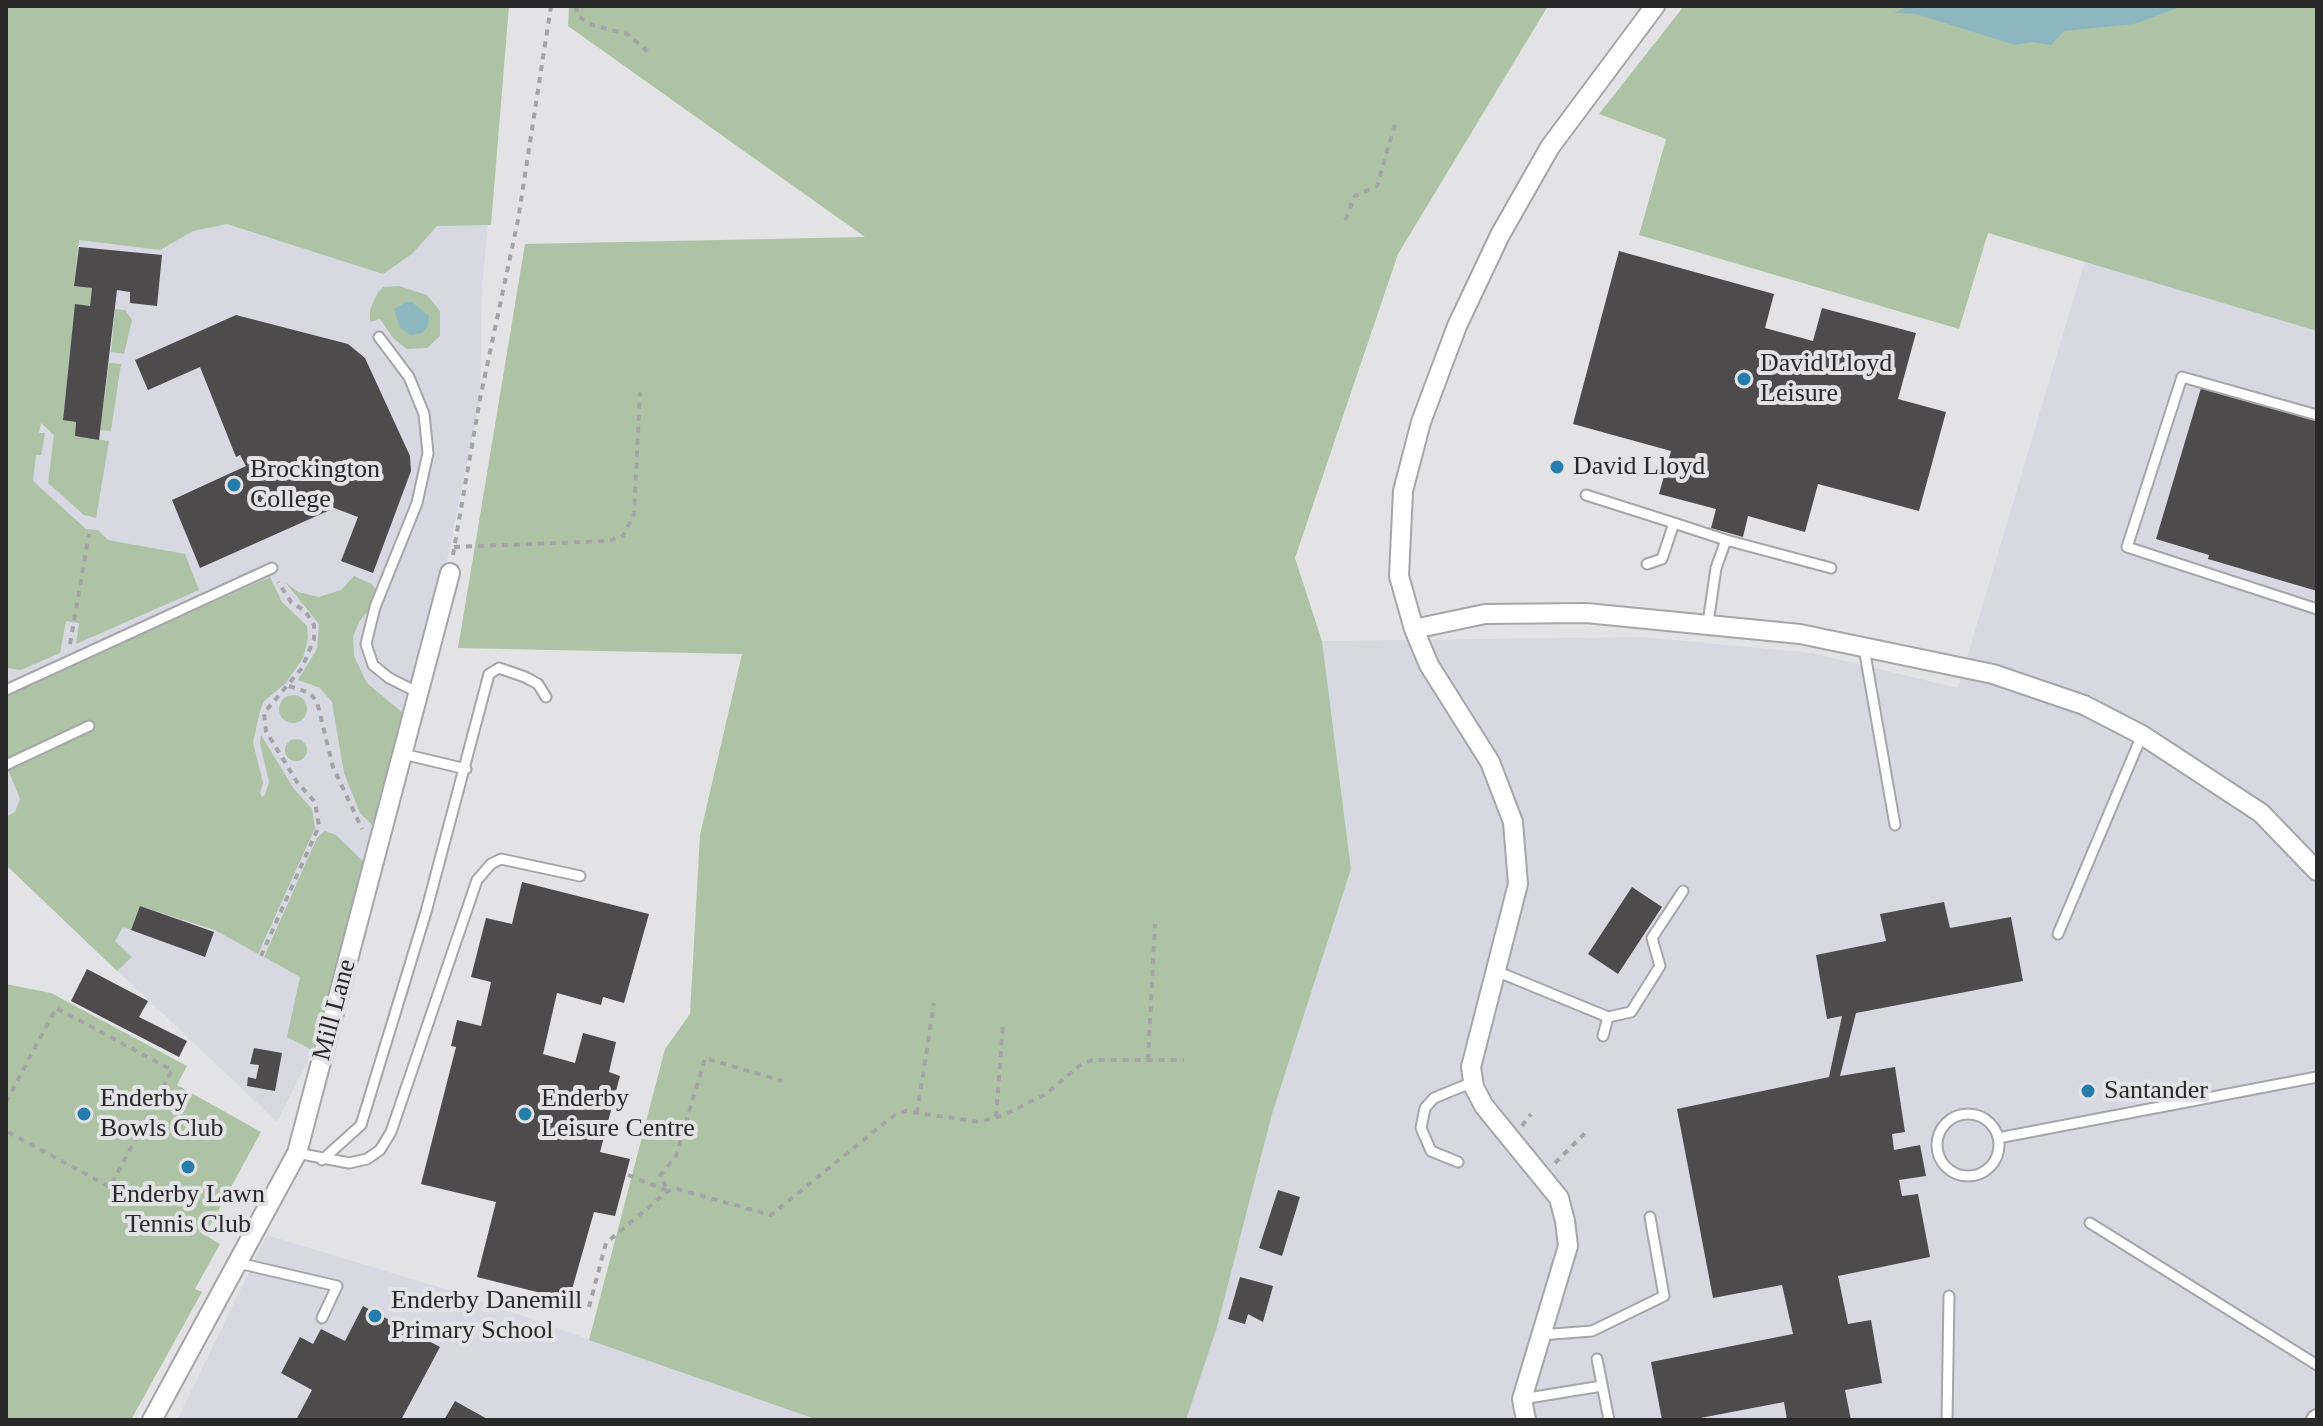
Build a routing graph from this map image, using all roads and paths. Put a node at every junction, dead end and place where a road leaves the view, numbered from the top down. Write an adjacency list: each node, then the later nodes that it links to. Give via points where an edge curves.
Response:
1 (551, 6): 14 (path, via 518,220)
2 (576, 6): 4 (path, via 578,16 627,34)
3 (1655, 6): 21 (street, via 1550,147 1457,326 1421,422 1403,491 1399,576)
4 (652, 55)
5 (1395, 124): 6 (path, via 1377,186 1355,196)
6 (1345, 220)
7 (379, 337): 25 (lane, via 409,377 424,414 428,453 417,503 375,607 366,644 373,665 389,678)
8 (640, 392): 14 (path, via 634,514 623,536 609,541)
9 (2317, 415): 19 (lane, via 2182,377 2127,547)
10 (1586, 495): 11 (lane)
11 (1674, 523): 13 (lane); 15 (lane, via 1662,559)
12 (89, 534): 23 (path)
13 (1726, 540): 17 (lane); 20 (lane)
14 (454, 547): 18 (path)
15 (1647, 564)
16 (272, 568): 23 (lane); 24 (path, via 291,602 314,625 311,653)
17 (1831, 568)
18 (450, 573): 25 (street, Mill Lane)
19 (2317, 609)
20 (1708, 623): 21 (street, via 1586,613 1485,614); 22 (street)
21 (1414, 629): 41 (street, via 1429,665 1490,762 1513,822 1518,884)
22 (1863, 645): 29 (street, via 1993,674 2084,705); 33 (lane)
23 (67, 662): 26 (lane)
24 (289, 686): 34 (path, via 310,693 317,702 343,795); 40 (path, via 264,713 266,731 315,802 319,826)
25 (419, 689): 30 (street, Mill Lane)
26 (6, 690)
27 (546, 697): 32 (lane, via 531,680 494,669)
28 (89, 726): 31 (lane)
29 (2142, 735): 35 (street, via 2261,813); 39 (lane)
30 (403, 754): 32 (lane); 34 (street, Mill Lane)
31 (6, 765)
32 (466, 769): 58 (lane, via 361,1125)
33 (1895, 825)
34 (378, 849): 57 (street, Mill Lane)
35 (2314, 861)
36 (580, 876): 58 (lane, via 501,859 477,880 391,1132 380,1150 358,1161)
37 (1683, 891): 43 (lane, via 1652,938 1660,966 1631,1012)
38 (1155, 924): 46 (path)
39 (2058, 934)
40 (261, 956)
41 (1496, 971): 43 (lane); 50 (street, via 1477,1036)
42 (934, 1003): 52 (path)
43 (1608, 1017): 45 (lane)
44 (1003, 1024): 53 (path)
45 (1603, 1036)
46 (1148, 1060): 47 (path); 53 (path, via 1092,1060 1046,1094)
47 (1184, 1060)
48 (2317, 1077): 56 (lane)
49 (782, 1081): 62 (path, via 705,1058 676,1156 660,1176)
50 (1473, 1082): 59 (lane, via 1434,1098 1425,1108 1421,1128 1431,1151); 61 (street, via 1500,1129)
51 (6, 1102): 55 (path, via 56,1008 172,1070 110,1187)
52 (917, 1113): 53 (path, via 979,1122); 62 (path, via 893,1116 771,1215)
53 (996, 1117)
54 (1589, 1129): 61 (path)
55 (6, 1131)
56 (1998, 1138): 56 (lane, via 1991,1165 1974,1175 1955,1173 1937,1150 1941,1130 1957,1116 1977,1115)
57 (297, 1153): 58 (lane); 65 (street, Mill Lane)
58 (322, 1160)
59 (1458, 1162)
60 (628, 1175): 62 (path)
61 (1542, 1175): 69 (street, via 1559,1198 1568,1246)
62 (668, 1191): 67 (path, via 606,1243)
63 (1650, 1217): 69 (lane, via 1664,1296 1592,1331)
64 (2090, 1223): 71 (lane)
65 (236, 1263): 68 (lane, via 337,1286); 74 (street, Mill Lane)
66 (1949, 1296): 77 (lane)
67 (589, 1307)
68 (322, 1318)
69 (1540, 1335): 73 (street)
70 (1597, 1359): 72 (lane)
71 (2317, 1365)
72 (1602, 1386): 73 (lane); 76 (lane)
73 (1522, 1399): 75 (street)
74 (152, 1420)
75 (1526, 1420)
76 (1609, 1420)
77 (1947, 1420)

